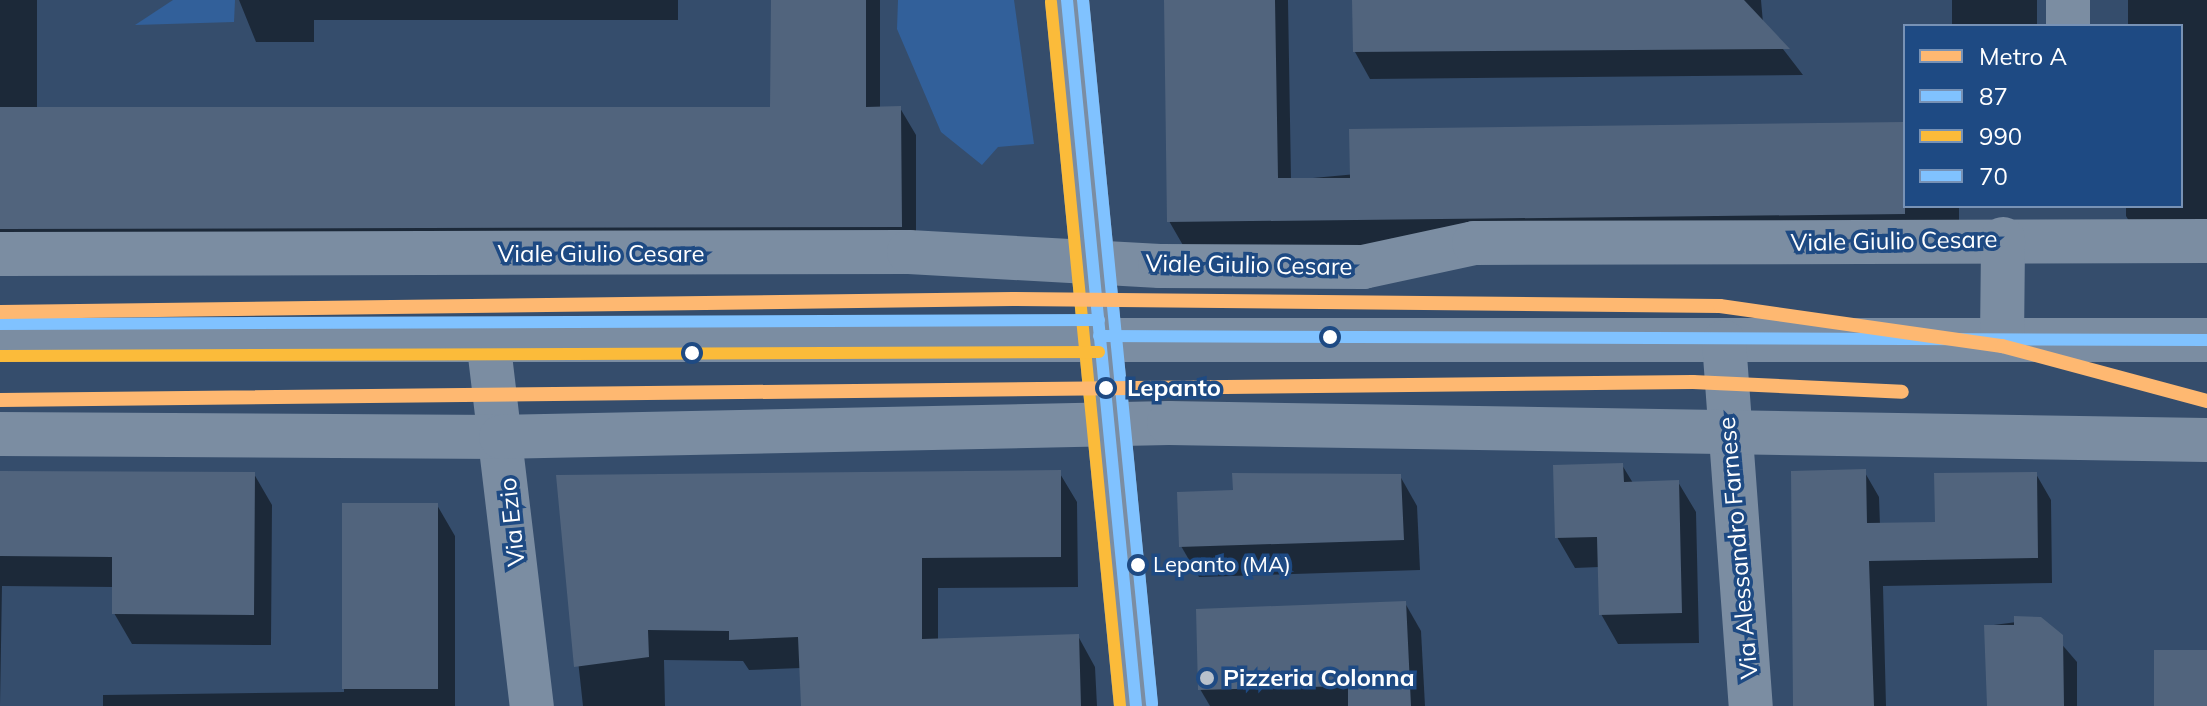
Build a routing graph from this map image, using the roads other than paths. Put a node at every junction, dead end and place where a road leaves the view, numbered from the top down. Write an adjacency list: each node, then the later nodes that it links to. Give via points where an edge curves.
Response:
1 (1067, 0): 8 (street)
2 (2068, 0): 3 (street)
3 (2068, 24)
4 (2069, 223): 5 (street, Viale Giulio Cesare); 6 (street, Viale Giulio Cesare)
5 (2003, 239): 8 (street, Viale Giulio Cesare, via 1474,243 1363,267); 12 (street)
6 (2207, 241)
7 (0, 254): 8 (street, Viale Giulio Cesare, via 909,252)
8 (1093, 260): 9 (street)
9 (1099, 336): 10 (street); 14 (street); 15 (street)
10 (488, 339): 11 (street); 17 (street, Via Ezio)
11 (0, 340)
12 (2002, 340): 13 (street); 14 (street)
13 (2207, 340)
14 (1724, 342): 18 (street, Via Alessandro Farnese)
15 (1107, 424): 17 (street); 18 (street); 21 (street)
16 (0, 434): 17 (street)
17 (501, 437): 20 (street, Via Ezio)
18 (1727, 437): 19 (street); 22 (street, Via Alessandro Farnese)
19 (2207, 440)
20 (532, 706)
21 (1136, 706)
22 (1751, 706)

